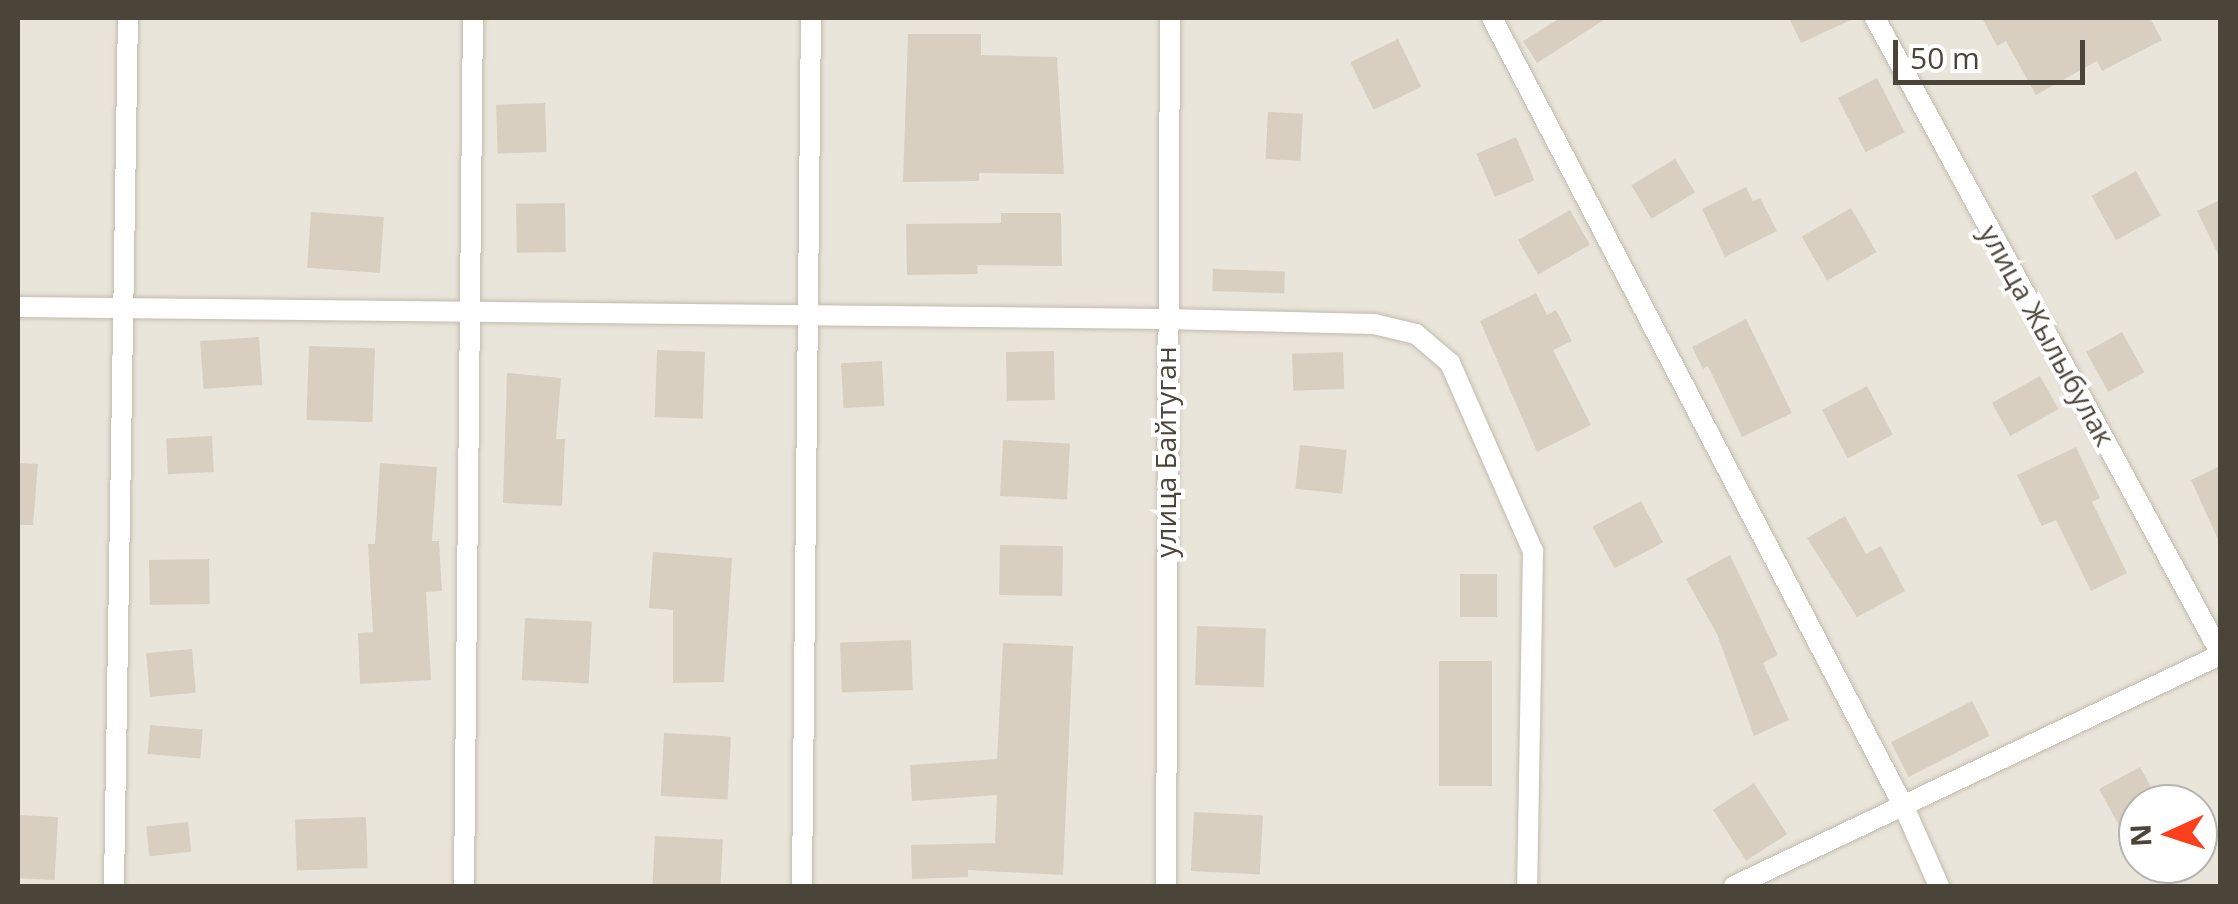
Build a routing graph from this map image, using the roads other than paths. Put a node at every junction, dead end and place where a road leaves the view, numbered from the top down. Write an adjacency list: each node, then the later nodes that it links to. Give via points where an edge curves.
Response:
1 (128, 18): 8 (street)
2 (472, 18): 9 (street)
3 (811, 18): 10 (street)
4 (1170, 18): 11 (street, улица Байтуган)
5 (1492, 18): 13 (street)
6 (1875, 18): 12 (street, улица Жылыбулак)
7 (18, 307): 8 (street)
8 (127, 308): 9 (street); 14 (street)
9 (472, 313): 10 (street); 15 (street)
10 (812, 318): 11 (street); 16 (street)
11 (1164, 319): 17 (street, улица Байтуган); 18 (street, via 1394,326 1435,345 1450,364 1533,551)
12 (2220, 653): 13 (street)
13 (1904, 807): 19 (street); 20 (street)
14 (114, 886)
15 (464, 886)
16 (802, 886)
17 (1166, 886)
18 (1527, 886)
19 (1738, 886)
20 (1939, 886)

